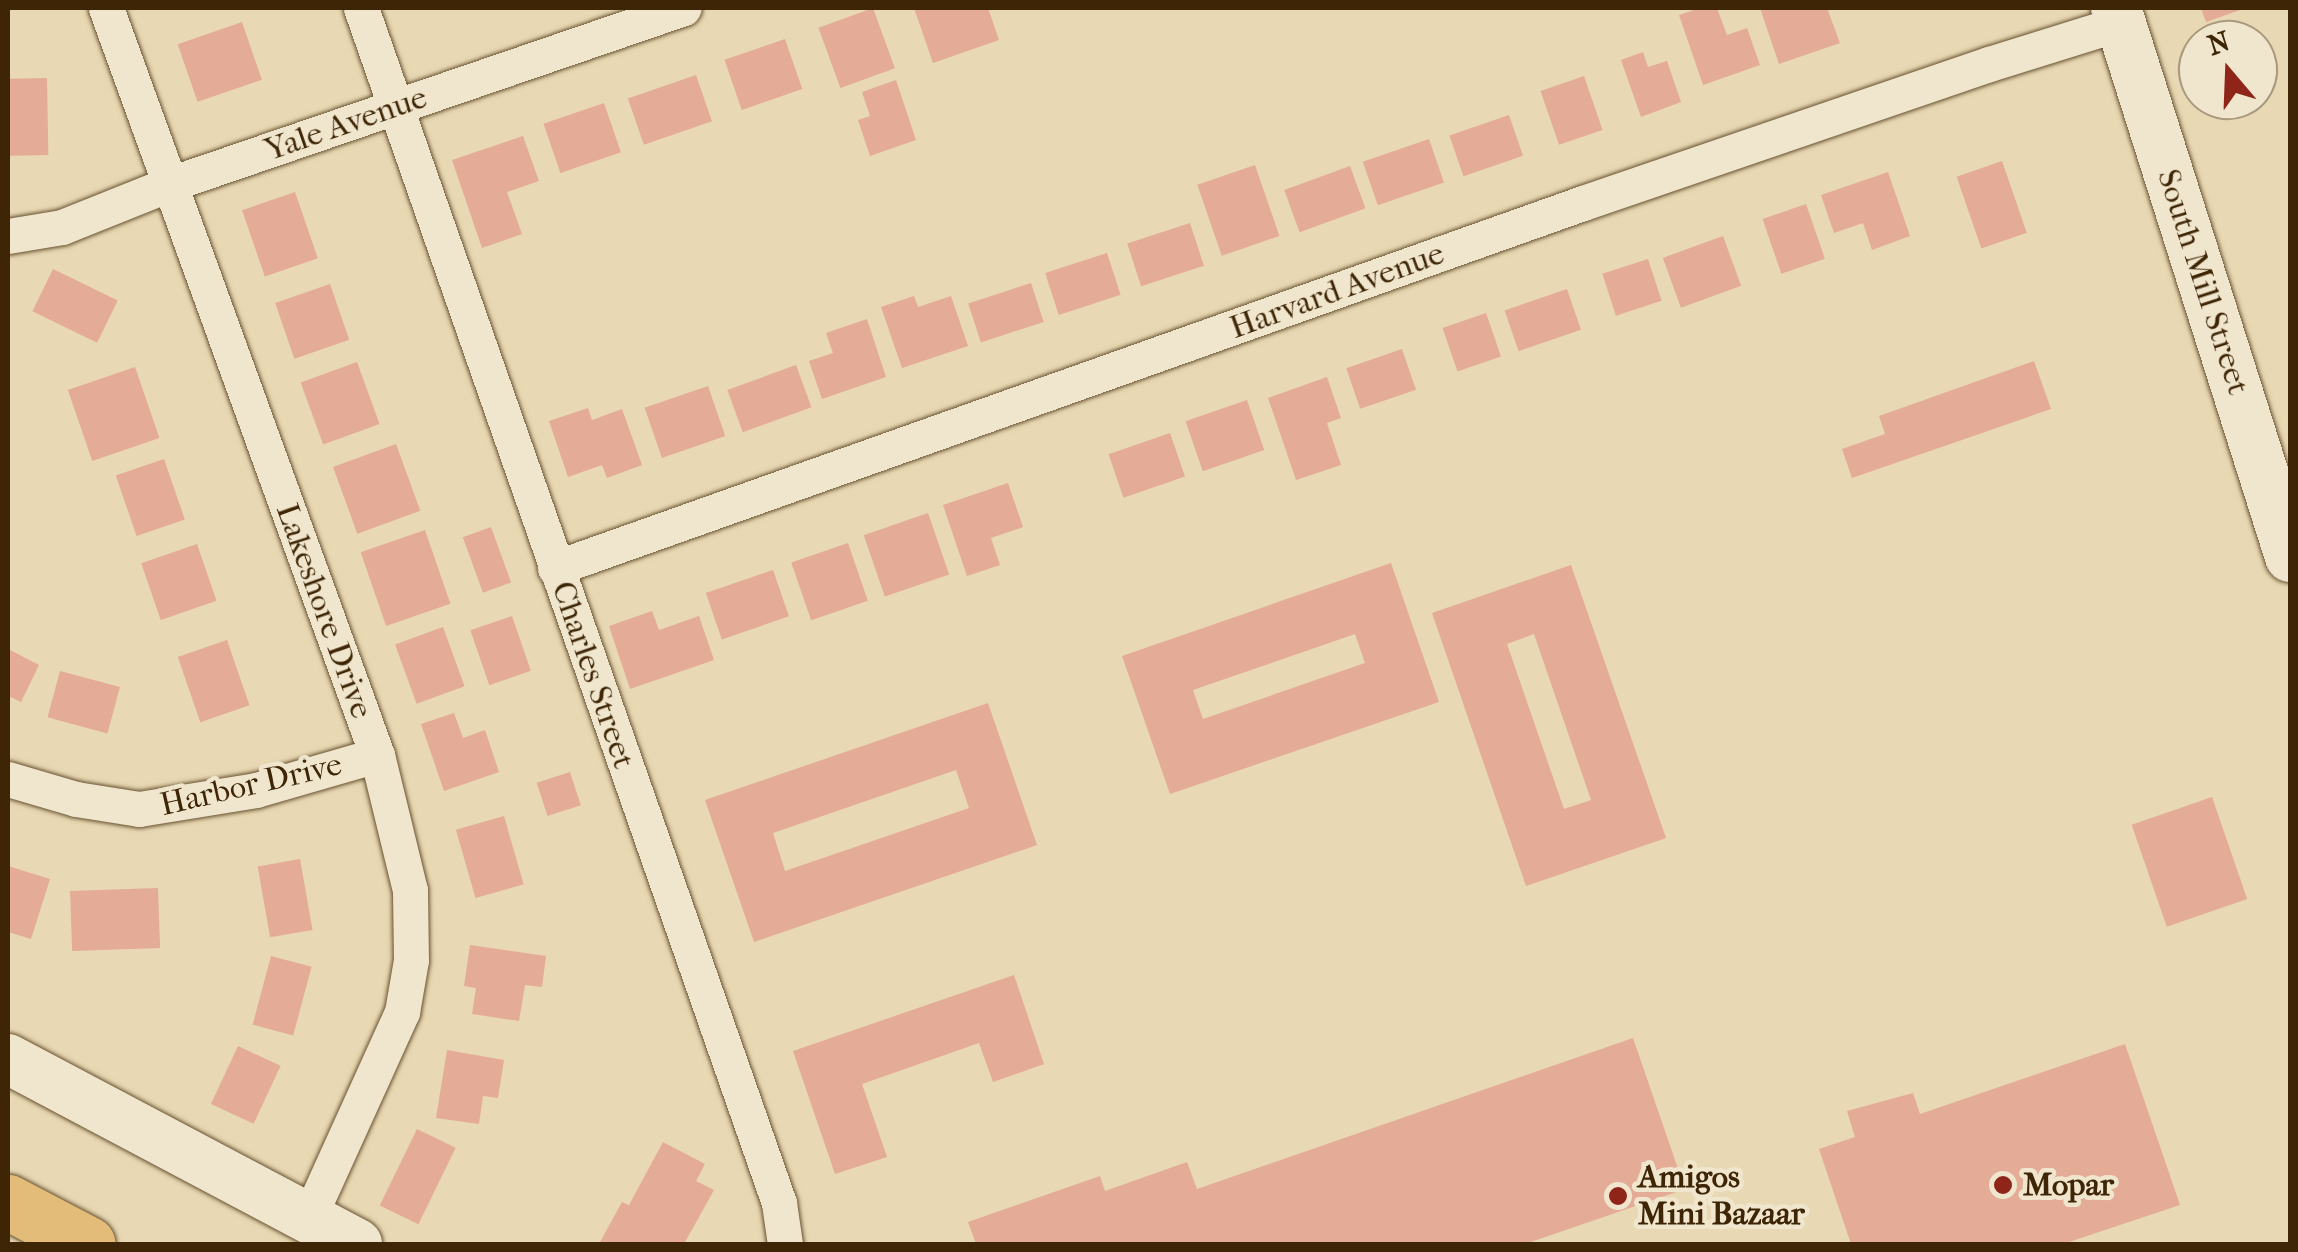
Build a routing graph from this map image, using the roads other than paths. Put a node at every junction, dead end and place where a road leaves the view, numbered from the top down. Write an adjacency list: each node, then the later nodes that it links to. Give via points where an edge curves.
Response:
1 (106, 8): 6 (street, Lakeshore Drive)
2 (361, 8): 5 (street, Charles Street)
3 (684, 8): 5 (street, Yale Avenue)
4 (2119, 16): 8 (main road, South Mill Street); 9 (street, Harvard Avenue)
5 (396, 106): 6 (street, Yale Avenue); 9 (street, Charles Street)
6 (167, 185): 7 (street, Yale Avenue, via 62,227); 10 (street, Lakeshore Drive)
7 (8, 236)
8 (2290, 557)
9 (555, 568): 17 (street, Charles Street, via 778,1203)
10 (377, 755): 11 (street, Harbor Drive, via 256,790 139,809); 14 (street, Lakeshore Drive, via 410,890 411,960 402,1012)
11 (8, 780)
12 (8, 1059): 14 (main road)
13 (8, 1202): 15 (highway)
14 (308, 1219): 16 (main road)
15 (88, 1244)
16 (357, 1244)
17 (786, 1244)

